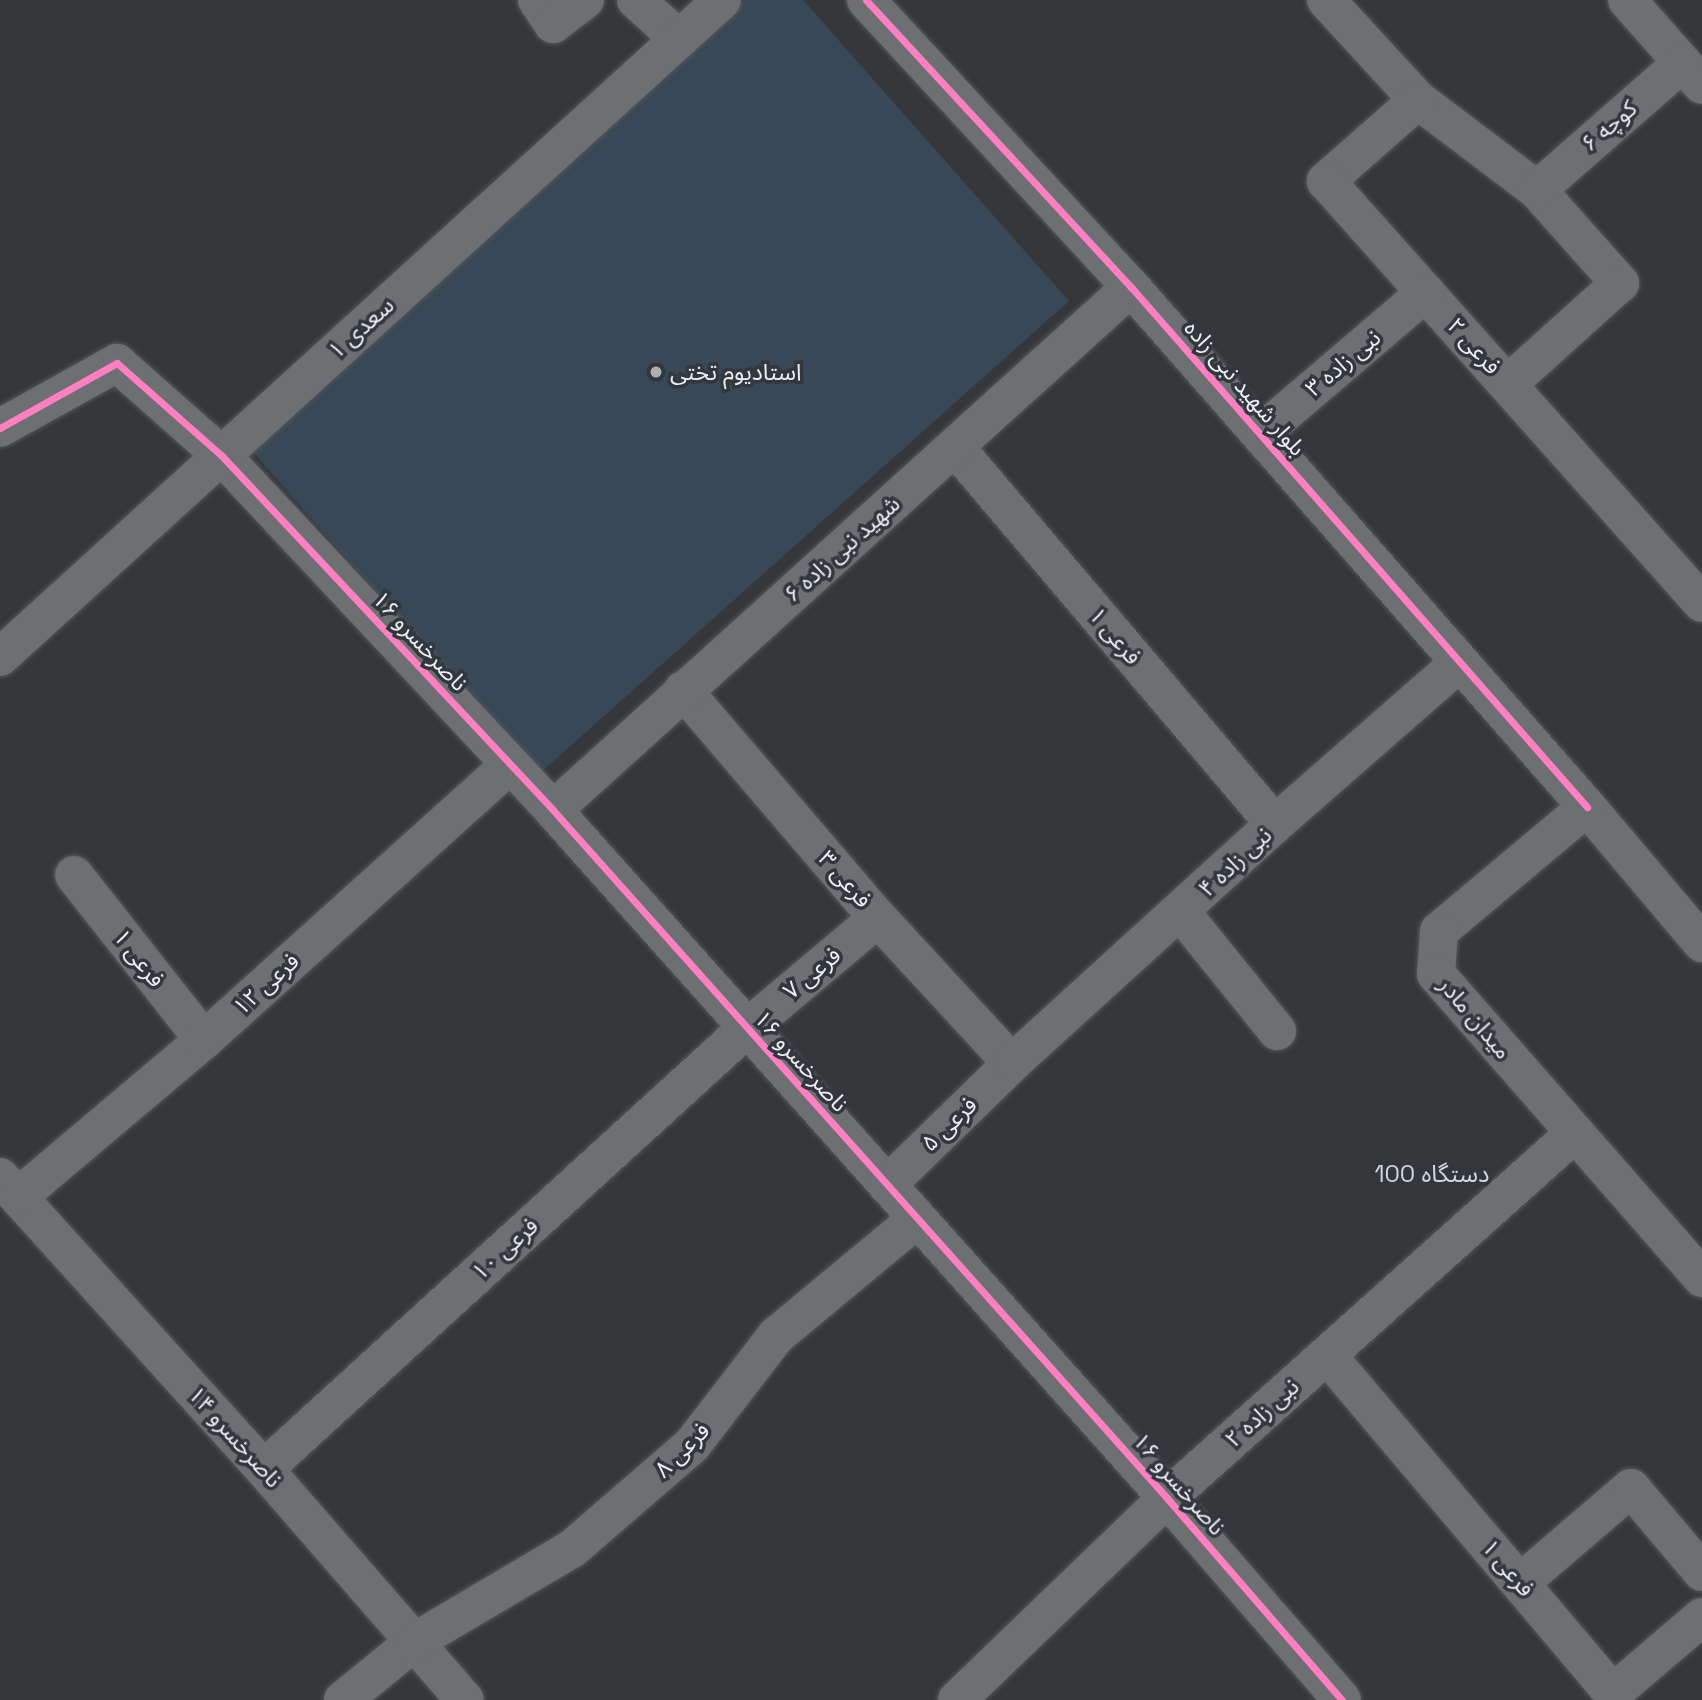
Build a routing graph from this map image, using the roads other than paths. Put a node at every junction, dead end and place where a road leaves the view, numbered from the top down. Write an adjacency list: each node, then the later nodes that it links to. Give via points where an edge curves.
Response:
1 (537, 0): 2 (street, via 553,24)
2 (585, 0)
3 (636, 0): 8 (street)
4 (722, 0): 8 (street, سعدی ۱)
5 (866, 0): 12 (street, بلوار شهید نبی زاده)
6 (1326, 0): 10 (street)
7 (1636, 3): 9 (street)
8 (678, 38): 18 (street, سعدی ۱)
9 (1692, 74): 11 (street, کوچه ۶)
10 (1418, 100): 11 (street); 13 (street, فرعی ۲, via 1326,181)
11 (1537, 190): 14 (street, via 1620,283)
12 (1131, 287): 16 (street, بلوار شهید نبی زاده); 17 (street, شهید نبی زاده ۶)
13 (1426, 292): 14 (street, فرعی ۲); 16 (street, نبی زاده ۳)
14 (1508, 384): 19 (street, فرعی ۲)
15 (0, 428): 18 (street, ناصرخسرو ۱۶, via 117,363)
16 (1260, 435): 21 (street, بلوار شهید نبی زاده)
17 (955, 447): 22 (street, شهید نبی زاده ۶); 26 (street, فرعی ۱)
18 (222, 456): 20 (street, سعدی ۱); 23 (street, ناصرخسرو ۱۶)
19 (1702, 603)
20 (0, 657)
21 (1459, 663): 24 (street, بلوار شهید نبی زاده); 26 (street, نبی زاده ۴)
22 (683, 690): 25 (street, شهید نبی زاده ۶); 29 (street, فرعی ۳)
23 (509, 765): 25 (street, ناصرخسرو ۱۶); 33 (street, فرعی ۱۲)
24 (1587, 807): 30 (street); 35 (street, میدان مادر, via 1439,932 1436,974)
25 (553, 810): 31 (street, ناصرخسرو ۱۶)
26 (1275, 824): 28 (street, نبی زاده ۴)
27 (74, 876): 33 (street, فرعی ۱)
28 (1181, 912): 32 (street); 34 (street, نبی زاده ۴)
29 (878, 918): 31 (street, فرعی ۷); 34 (street, فرعی ۳)
30 (1702, 943)
31 (746, 1029): 36 (street, ناصرخسرو ۱۶); 41 (street, فرعی ۱۰)
32 (1277, 1031)
33 (204, 1040): 37 (street, فرعی ۱۲)
34 (1012, 1063): 36 (street, فرعی ۵)
35 (1575, 1133): 39 (street, میدان مادر); 40 (street, نبی زاده ۲)
36 (887, 1185): 38 (street, ناصرخسرو ۱۶)
37 (9, 1187): 41 (street, ناصرخسرو ۱۴)
38 (917, 1219): 42 (street, ناصرخسرو ۱۶); 46 (street, فرعی ۸, via 776,1336 692,1445 572,1548)
39 (1702, 1278)
40 (1327, 1355): 42 (street, نبی زاده ۲); 44 (street, فرعی ۱)
41 (264, 1469): 46 (street, ناصرخسرو ۱۴)
42 (1167, 1499): 47 (street, نبی زاده ۲); 50 (street, ناصرخسرو ۱۶)
43 (1702, 1572): 44 (street, via 1630,1488)
44 (1520, 1583): 45 (street, فرعی ۱, via 1613,1693)
45 (1702, 1617)
46 (414, 1642): 48 (street, فرعی ۸); 49 (street, ناصرخسرو ۱۴)
47 (966, 1697)
48 (343, 1700)
49 (465, 1700)
50 (1342, 1700)

